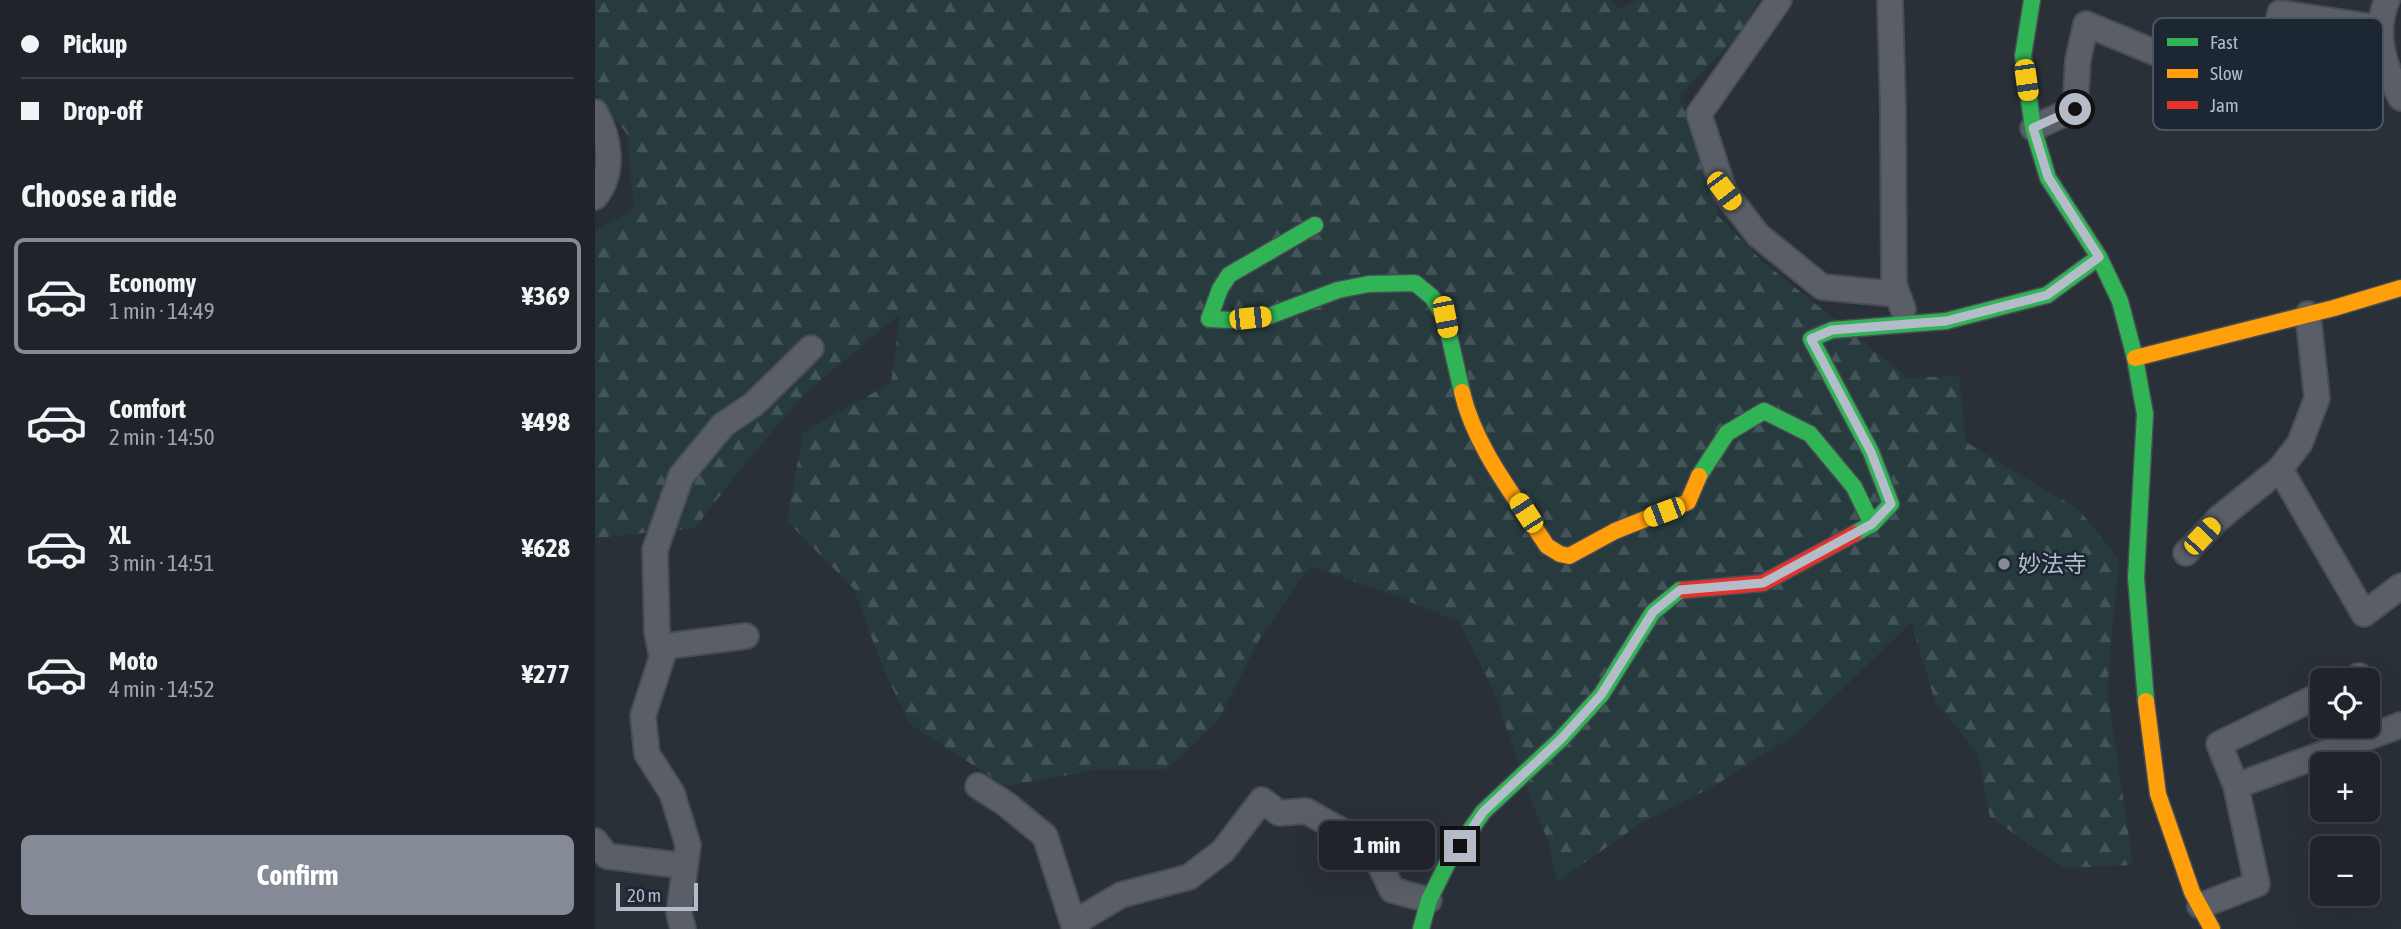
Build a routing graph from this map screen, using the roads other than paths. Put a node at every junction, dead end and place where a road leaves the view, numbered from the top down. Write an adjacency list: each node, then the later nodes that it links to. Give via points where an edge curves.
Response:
1 (1779, 0): 17 (street, via 1699,114 1724,191 1758,235 1822,287)
2 (1890, 0): 17 (street)
3 (2032, 0): 12 (street, via 2023,57)
4 (2387, 0): 7 (street)
5 (2279, 18): 6 (street, via 2280,13)
6 (2313, 18)
7 (2382, 18)
8 (2153, 52): 12 (street, via 2085,24 2075,109)
9 (2383, 57): 10 (street)
10 (2401, 97)
11 (595, 112): 13 (street, via 609,157 605,182)
12 (2033, 128): 15 (street, via 2048,177)
13 (595, 197)
14 (1315, 225): 23 (street, via 1229,275 1209,319 1269,316 1338,290 1415,283 1432,296 1445,317 1467,414 1547,546 1560,554 1569,556 1615,531 1688,502 1702,468 1727,433 1764,411 1810,434 1854,487)
15 (2099, 257): 19 (street, via 2047,295 1946,321); 21 (street, via 2120,301)
16 (2401, 288): 18 (street)
17 (1896, 294): 19 (street)
18 (2308, 314): 21 (street); 22 (street, via 2317,398 2300,443)
19 (1910, 325): 23 (street, via 1832,330 1811,339 1871,452 1891,504)
20 (811, 348): 27 (street, via 754,404 723,425 681,476 655,550)
21 (2135, 358): 35 (street, via 2145,414 2136,578 2146,702 2158,794)
22 (2280, 469): 24 (street, via 2218,519); 25 (street, via 2364,614)
23 (1872, 524): 34 (street, via 1763,583 1680,590 1653,612 1601,695 1483,812 1448,862)
24 (2186, 553)
25 (2401, 586)
26 (746, 636): 27 (street)
27 (660, 647): 33 (street, via 662,657 643,716 647,754 671,793 686,836)
28 (2310, 700): 31 (street, via 2218,744)
29 (2401, 725): 31 (street)
30 (978, 786): 37 (street, via 1045,836)
31 (2236, 786): 35 (street, via 2257,884)
32 (595, 841): 33 (street, via 607,856)
33 (685, 866): 36 (street, via 679,913)
34 (1429, 900): 37 (street, via 1392,890 1371,847 1306,811 1279,813 1262,800 1223,852 1189,877 1121,895 1082,918); 38 (street)
35 (2200, 906): 39 (street)
36 (683, 929)
37 (1074, 929)
38 (1421, 929)
39 (2212, 929)

